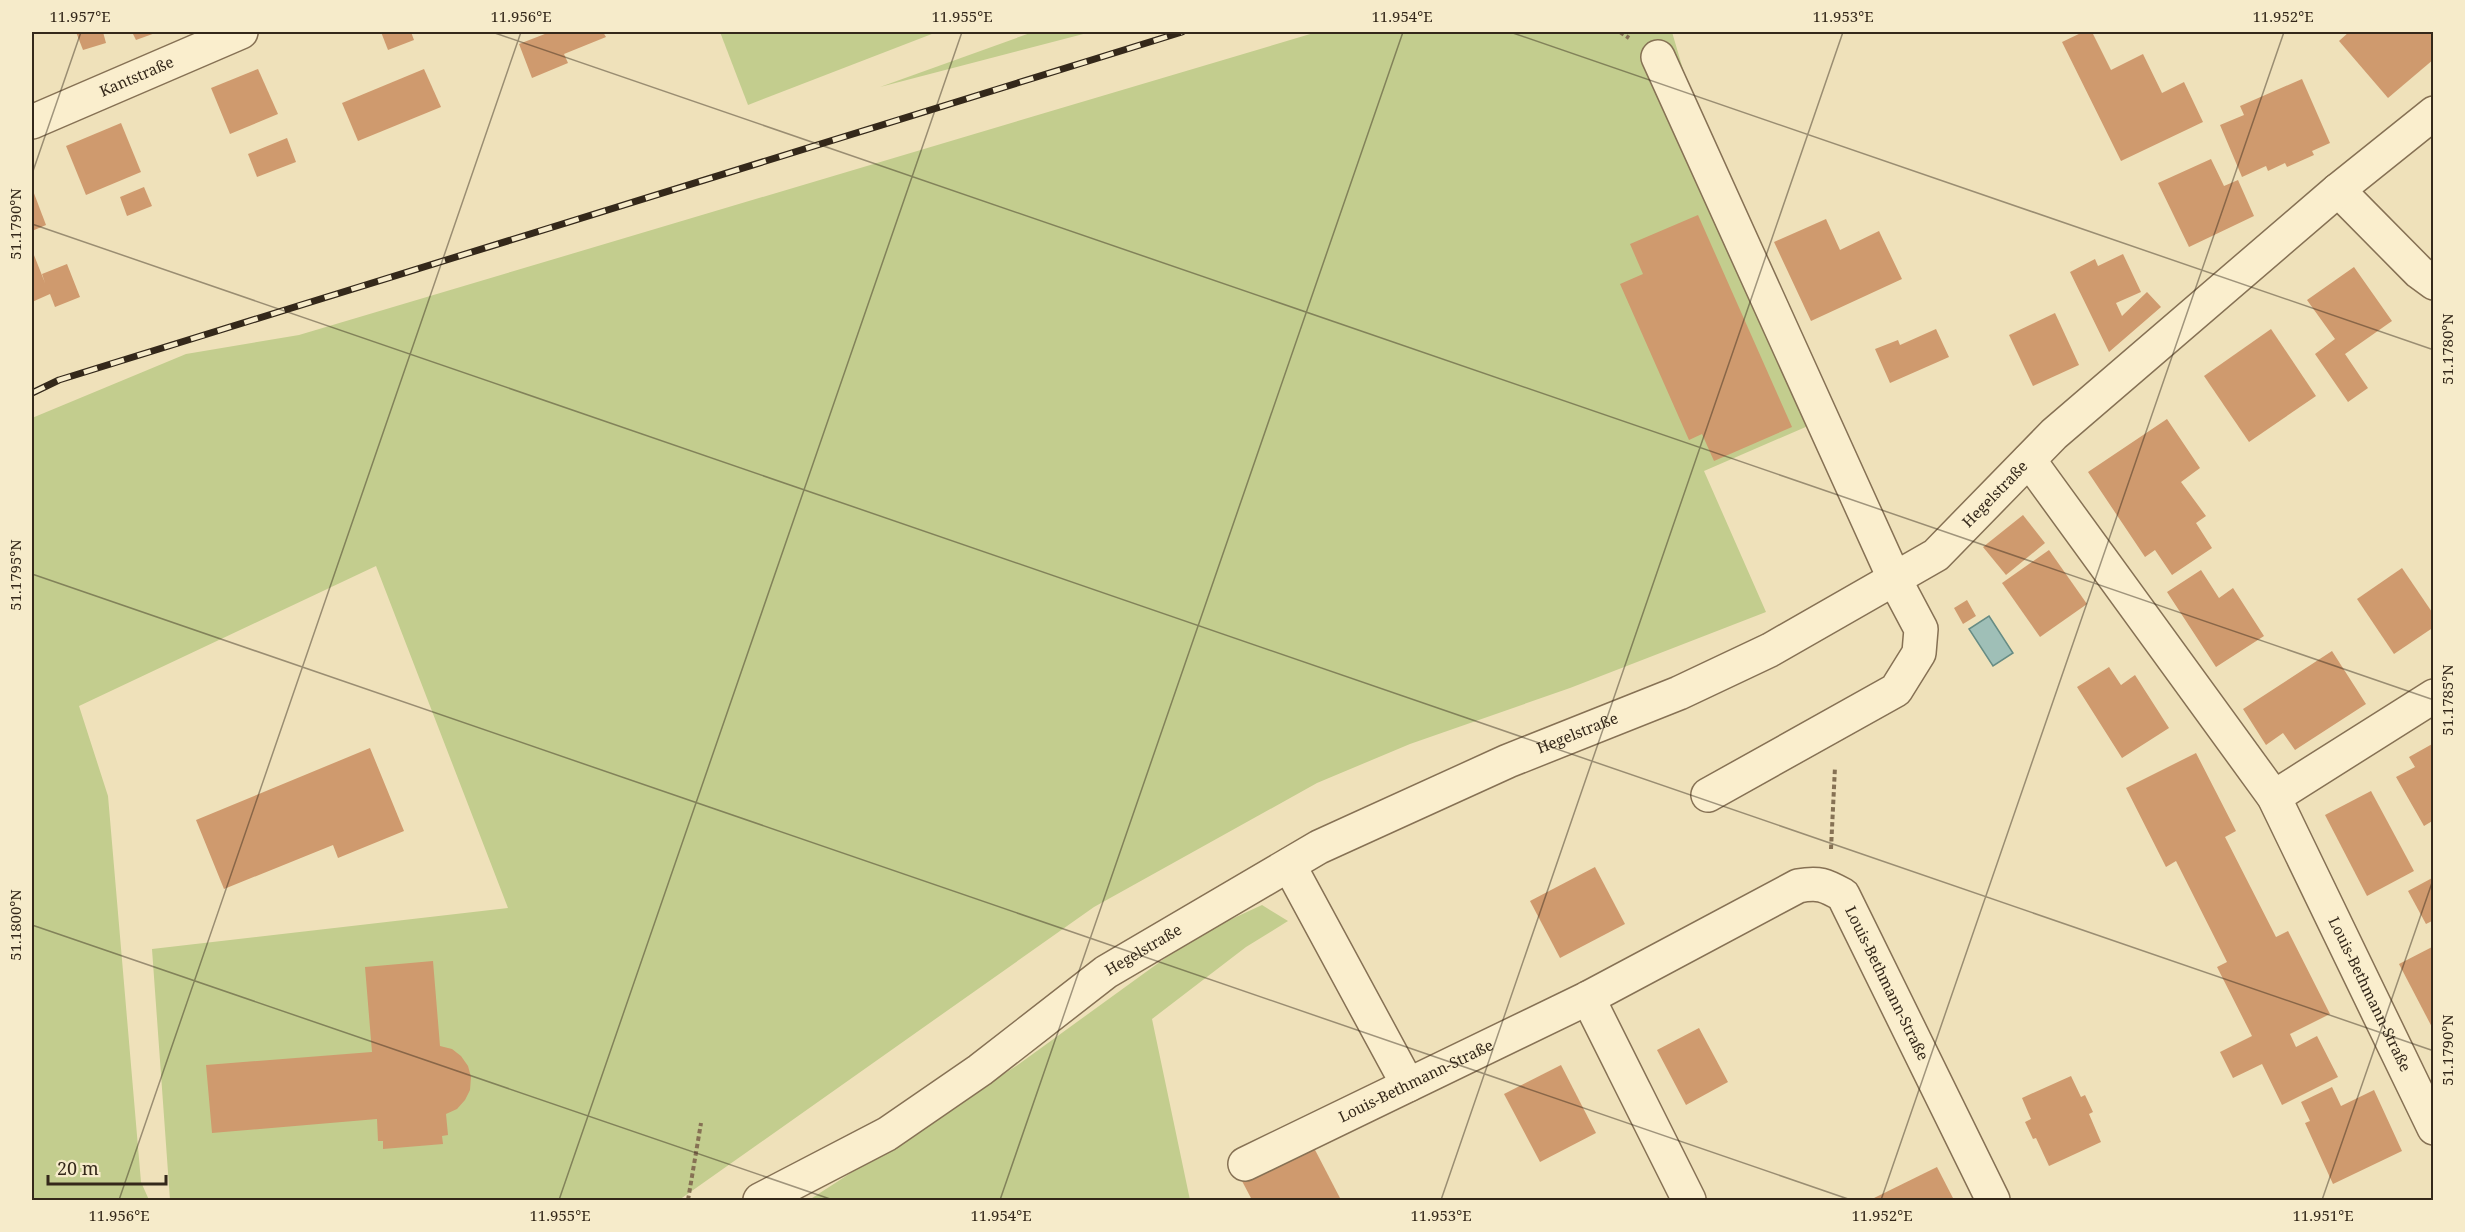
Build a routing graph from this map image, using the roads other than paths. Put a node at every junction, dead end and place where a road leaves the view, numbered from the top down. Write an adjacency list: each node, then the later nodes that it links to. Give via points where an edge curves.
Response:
1 (241, 32): 4 (street, Kantstraße)
2 (1658, 57): 8 (street)
3 (2433, 113): 5 (street, Hegelstraße)
4 (32, 122)
5 (2338, 190): 6 (street); 7 (street, Hegelstraße, via 2054,434)
6 (2433, 283)
7 (2029, 460): 8 (street, Hegelstraße, via 1936,555); 11 (street, Louis-Bethmann-Straße)
8 (1895, 580): 10 (street, via 1921,629 1919,653 1896,690); 12 (street, Hegelstraße, via 1770,650 1679,693 1508,761 1319,847)
9 (2433, 696): 11 (street)
10 (1708, 795)
11 (2274, 797): 15 (street, Louis-Bethmann-Straße)
12 (1288, 865): 14 (street); 17 (street, Hegelstraße, via 1106,972 980,1070 887,1134)
13 (1588, 998): 14 (street, Louis-Bethmann-Straße); 18 (street); 19 (street, Louis-Bethmann-Straße, via 1798,886 1827,886 1843,895)
14 (1408, 1085): 16 (street, Louis-Bethmann-Straße)
15 (2433, 1128)
16 (1245, 1164)
17 (760, 1200)
18 (1689, 1200)
19 (1994, 1200)

